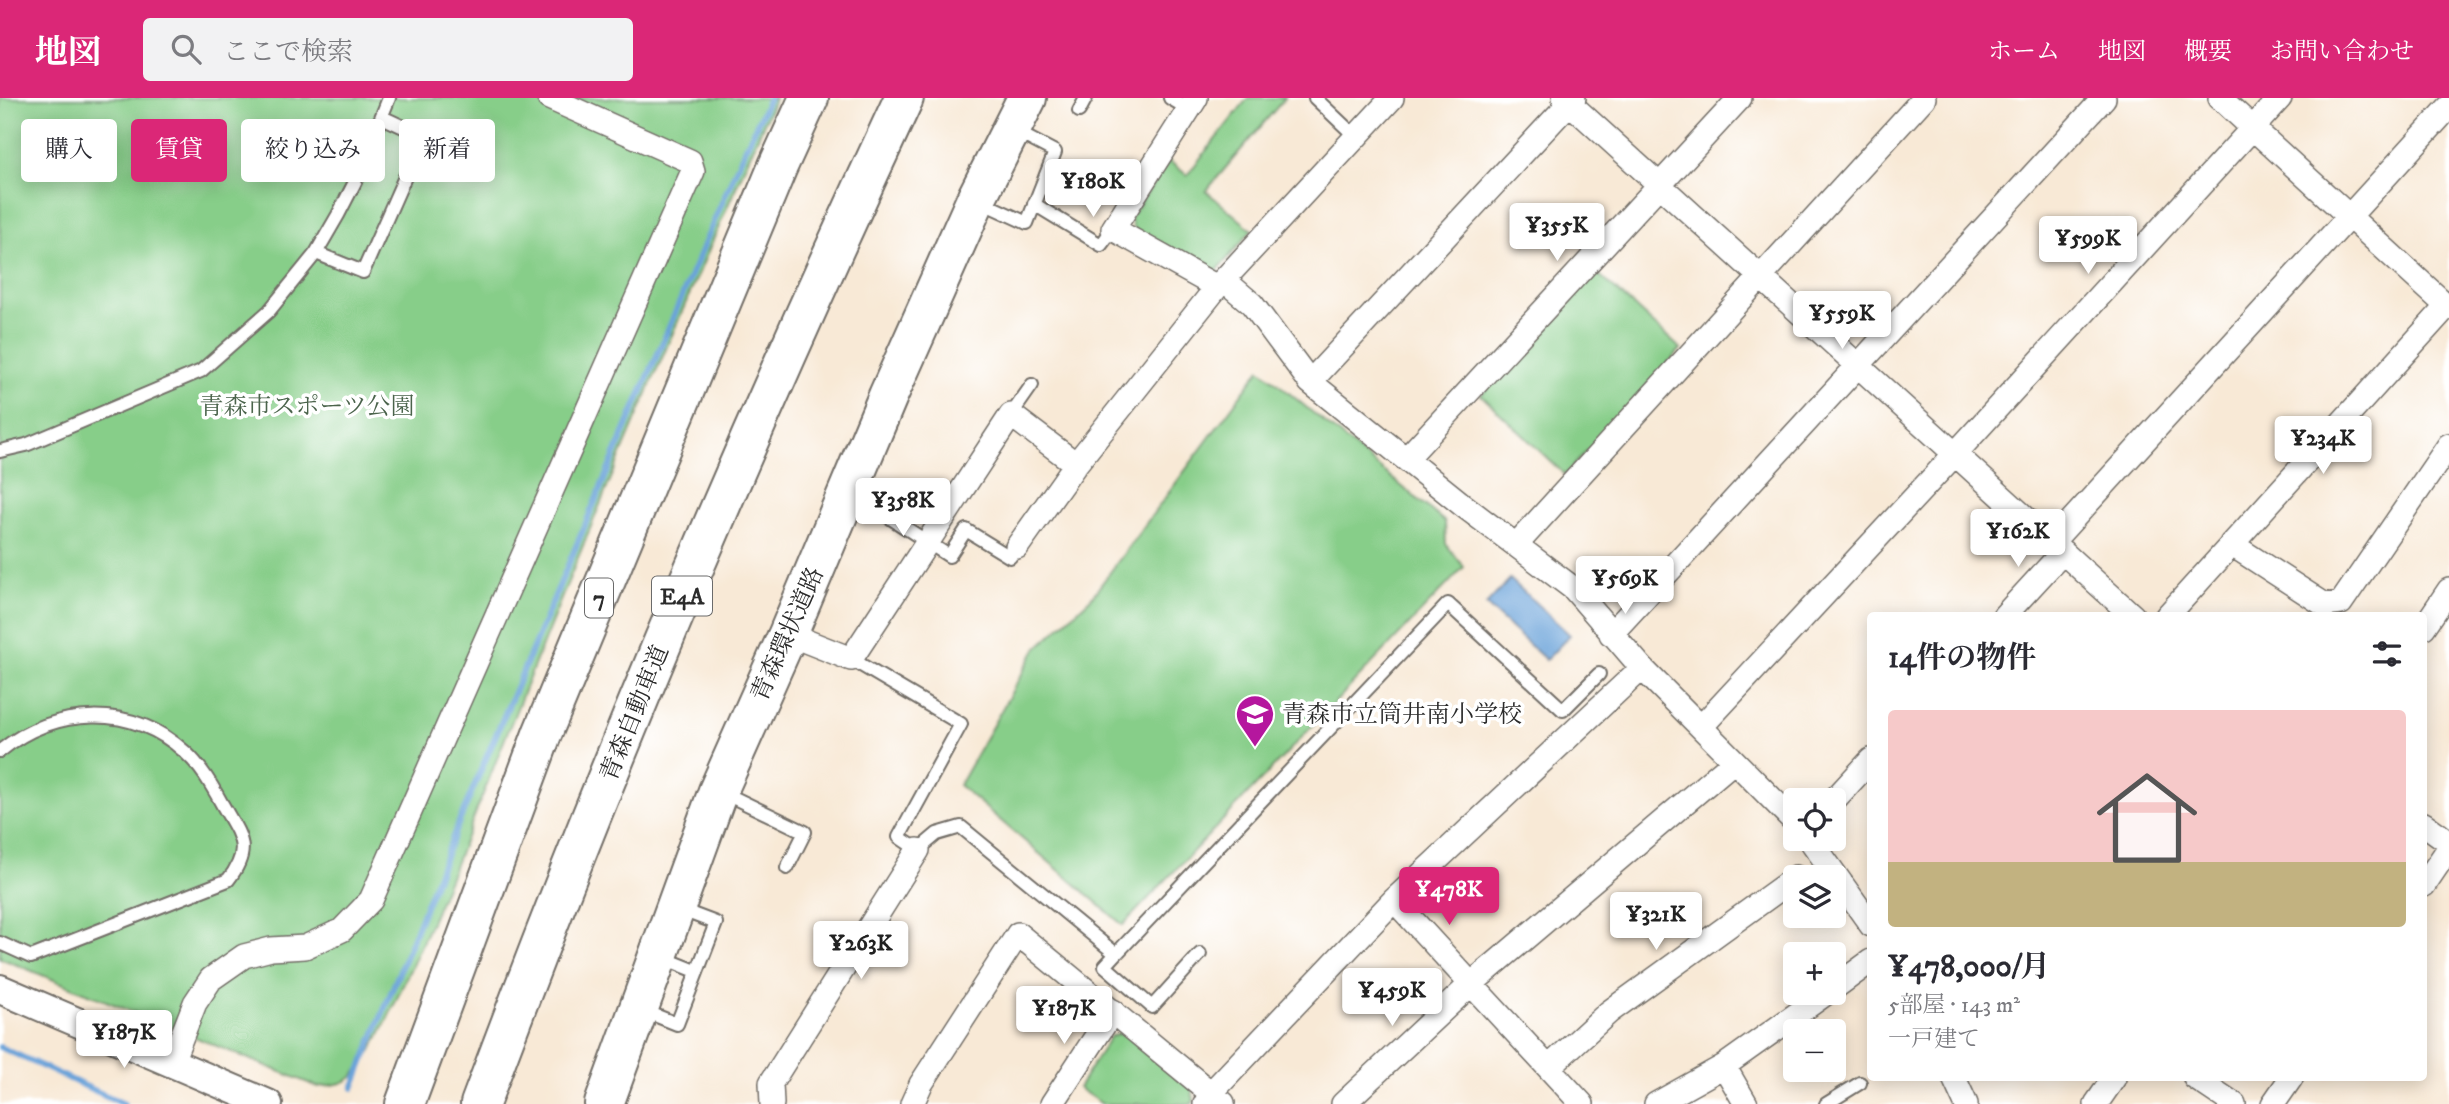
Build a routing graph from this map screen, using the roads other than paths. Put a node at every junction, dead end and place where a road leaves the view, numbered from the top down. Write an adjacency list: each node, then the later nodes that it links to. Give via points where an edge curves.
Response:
1 (389, 98): 18 (lane)
2 (549, 98): 87 (street, via 690,161 693,171 371,900 342,930 304,947 243,956 211,979 195,1003)
3 (809, 98): 97 (highway, 7, via 542,734)
4 (904, 98): 98 (highway, 青森自動車道 / E4A, via 689,580)
5 (1086, 98): 16 (lane)
6 (1315, 98): 20 (lane)
7 (1392, 98): 20 (street)
8 (1740, 98): 21 (street)
9 (1924, 98): 27 (street)
10 (2104, 98): 30 (street)
11 (2220, 98): 19 (street)
12 (2280, 98): 19 (street)
13 (1569, 100): 21 (street); 31 (street)
14 (1185, 102): 25 (street)
15 (2449, 107): 24 (street)
16 (1079, 111)
17 (1019, 114): 22 (highway, 青森環状道路); 23 (lane, via 1055,152)
18 (382, 117): 26 (lane, via 355,182); 26 (lane, via 423,135 363,272)
19 (2252, 128): 24 (street); 36 (street)
20 (1356, 136): 28 (street)
21 (1658, 184): 27 (street); 37 (street)
22 (976, 199): 23 (lane, via 1027,223); 39 (highway, 青森環状道路)
23 (1034, 204): 25 (lane, via 1101,245)
24 (2349, 217): 29 (street); 44 (street)
25 (1113, 229): 28 (street)
26 (316, 253): 35 (lane, via 269,311 201,371 26,445)
27 (1761, 278): 30 (street); 42 (street)
28 (1221, 284): 31 (street, via 1252,304); 38 (street)
29 (2448, 306): 41 (street)
30 (1858, 366): 36 (street); 51 (street)
31 (1310, 383): 37 (street)
32 (1032, 385): 33 (lane)
33 (1011, 415): 38 (street); 40 (street)
34 (2449, 445): 41 (street, via 2341,603 2325,605)
35 (0, 451)
36 (1955, 454): 44 (street); 55 (street)
37 (1407, 458): 42 (street)
38 (1076, 464): 43 (street)
39 (848, 490): 40 (lane); 50 (highway, 青森環状道路)
40 (927, 543): 43 (lane, via 948,555 965,530 1010,557); 52 (street)
41 (2231, 544): 48 (street)
42 (1516, 545): 51 (street, via 1574,589)
43 (1017, 547)
44 (2058, 547): 46 (street); 47 (street)
45 (2449, 590): 49 (street)
46 (2007, 612)
47 (2129, 612)
48 (2171, 612)
49 (2427, 623)
50 (788, 634): 52 (street); 60 (highway, 青森環状道路)
51 (1611, 634): 53 (street)
52 (852, 659): 65 (lane, via 961,724 899,837)
53 (1642, 668): 55 (street); 72 (street)
54 (1599, 674): 76 (lane, via 1563,710 1448,604)
55 (1701, 727): 57 (street)
56 (0, 751): 75 (lane, via 35,727 74,716 114,717 152,729 186,752 211,784 243,849 240,865 228,880 31,957)
57 (1734, 761): 61 (street); 82 (street)
58 (1867, 764): 59 (street)
59 (1845, 788)
60 (718, 791): 69 (lane, via 805,832); 73 (highway, 青森環状道路)
61 (1783, 810)
62 (2427, 826): 63 (street)
63 (2449, 842)
64 (2449, 848): 70 (street)
65 (918, 850): 76 (lane, via 937,834 961,827); 100 (street, via 771,1083)
66 (1819, 851): 67 (street)
67 (1823, 857): 68 (street); 74 (street)
68 (1812, 865)
69 (787, 868)
70 (2427, 881)
71 (1783, 886): 89 (street, via 1609,1012)
72 (1394, 900): 82 (street); 95 (street)
73 (676, 907): 78 (highway, 青森環状道路); 80 (lane, via 716,923)
74 (1867, 919)
75 (0, 943)
76 (1116, 954): 77 (lane, via 1105,966 1152,1007)
77 (1200, 954)
78 (658, 956): 80 (lane); 85 (highway, 青森環状道路)
79 (1867, 964): 81 (street)
80 (696, 971): 85 (lane, via 677,1024)
81 (1846, 979)
82 (1471, 985): 89 (street); 103 (street)
83 (0, 989): 87 (street)
84 (1810, 1005): 88 (street)
85 (639, 1009): 99 (highway, 青森環状道路)
86 (1113, 1011): 95 (street); 101 (street, via 1018,934); 102 (street)
87 (171, 1064): 96 (street)
88 (1724, 1066): 105 (street); 106 (street)
89 (1549, 1068): 104 (street)
90 (1955, 1081): 108 (street)
91 (2112, 1081): 109 (street)
92 (2200, 1081): 110 (street)
93 (2289, 1081): 111 (street)
94 (1860, 1083): 107 (lane)
95 (1214, 1100)
96 (268, 1104)
97 (405, 1104)
98 (480, 1104)
99 (604, 1104)
100 (772, 1104)
101 (912, 1104)
102 (1052, 1104)
103 (1343, 1104)
104 (1582, 1104)
105 (1656, 1104)
106 (1746, 1104)
107 (1826, 1104)
108 (1966, 1104)
109 (2096, 1104)
110 (2234, 1104)
111 (2273, 1104)

